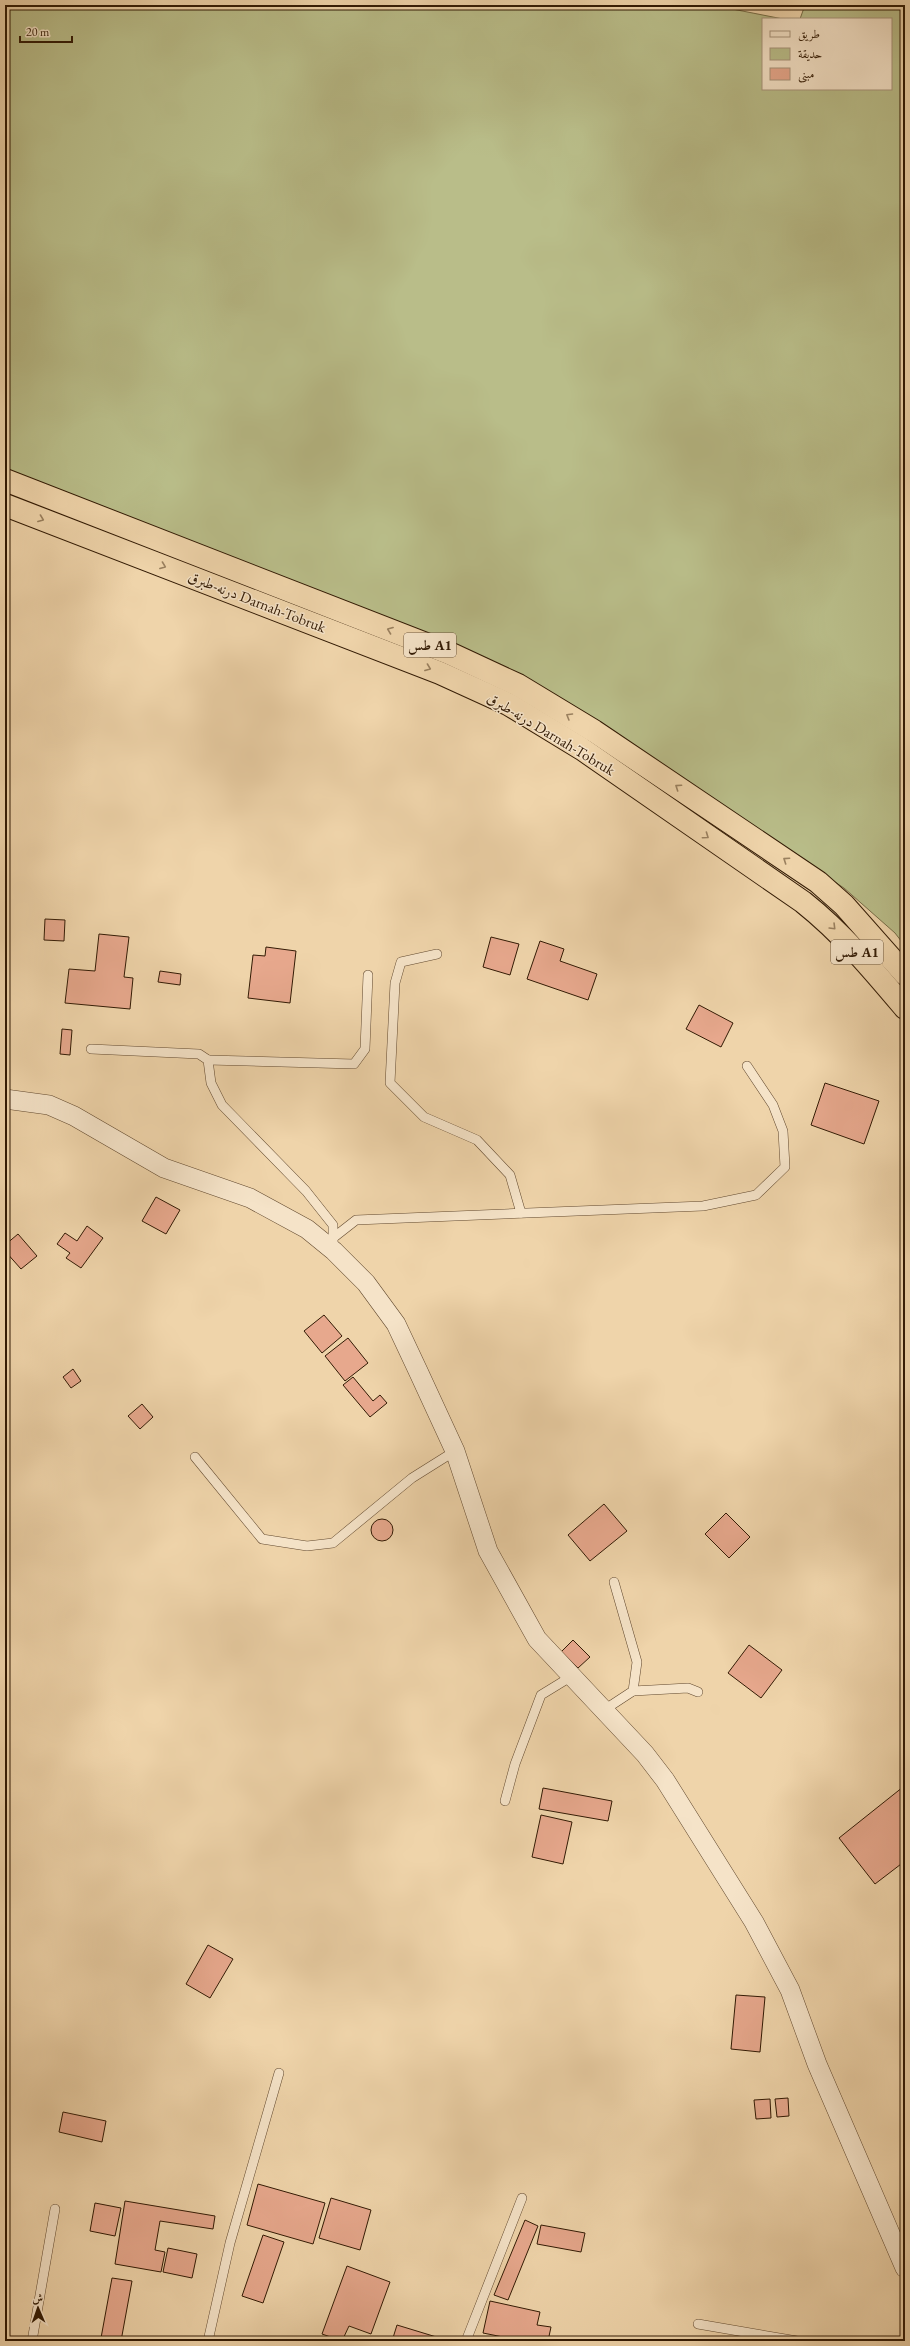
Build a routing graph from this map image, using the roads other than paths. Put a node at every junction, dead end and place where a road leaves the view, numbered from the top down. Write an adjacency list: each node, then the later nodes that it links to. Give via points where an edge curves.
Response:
1 (5, 480): 4 (highway, درنه-طبرق Darnah-Tobruk / طس A1, one-way to 1, via 844,905 818,882 594,731 518,685 449,653)
2 (5, 505): 6 (highway, درنه-طبرق Darnah-Tobruk / طس A1, one-way to 6, via 440,673 508,704 582,749 802,902 844,938)
3 (437, 954): 11 (lane, via 400,962 395,983 390,1083 424,1117 477,1140 510,1175)
4 (905, 974)
5 (368, 975): 8 (lane, via 365,1049 354,1064)
6 (905, 1008)
7 (91, 1049): 8 (lane, via 199,1054)
8 (208, 1060): 12 (lane, via 211,1083 222,1105 306,1191 333,1225)
9 (747, 1066): 11 (lane, via 773,1104 783,1131 785,1167 756,1195 703,1206)
10 (5, 1099): 12 (street, via 49,1105 74,1116 164,1168 250,1198)
11 (521, 1213): 12 (lane, via 356,1220)
12 (333, 1244): 13 (street, via 396,1324)
13 (455, 1451): 14 (lane, via 412,1478 333,1543 307,1546 262,1539); 16 (street, via 488,1551 537,1639)
14 (195, 1457)
15 (614, 1582): 17 (lane, via 637,1662)
16 (572, 1676): 19 (street); 20 (lane, via 541,1695 517,1758)
17 (633, 1691): 18 (lane, via 688,1688); 19 (lane)
18 (698, 1692)
19 (604, 1710): 24 (street, via 645,1754 665,1780 773,1956 790,1990 817,2064)
20 (505, 1801)
21 (279, 2073): 27 (lane, via 230,2243)
22 (522, 2198): 28 (lane)
23 (55, 2209): 26 (lane)
24 (905, 2268)
25 (698, 2324): 29 (lane)
26 (32, 2341)
27 (208, 2341)
28 (466, 2341)
29 (797, 2341)

